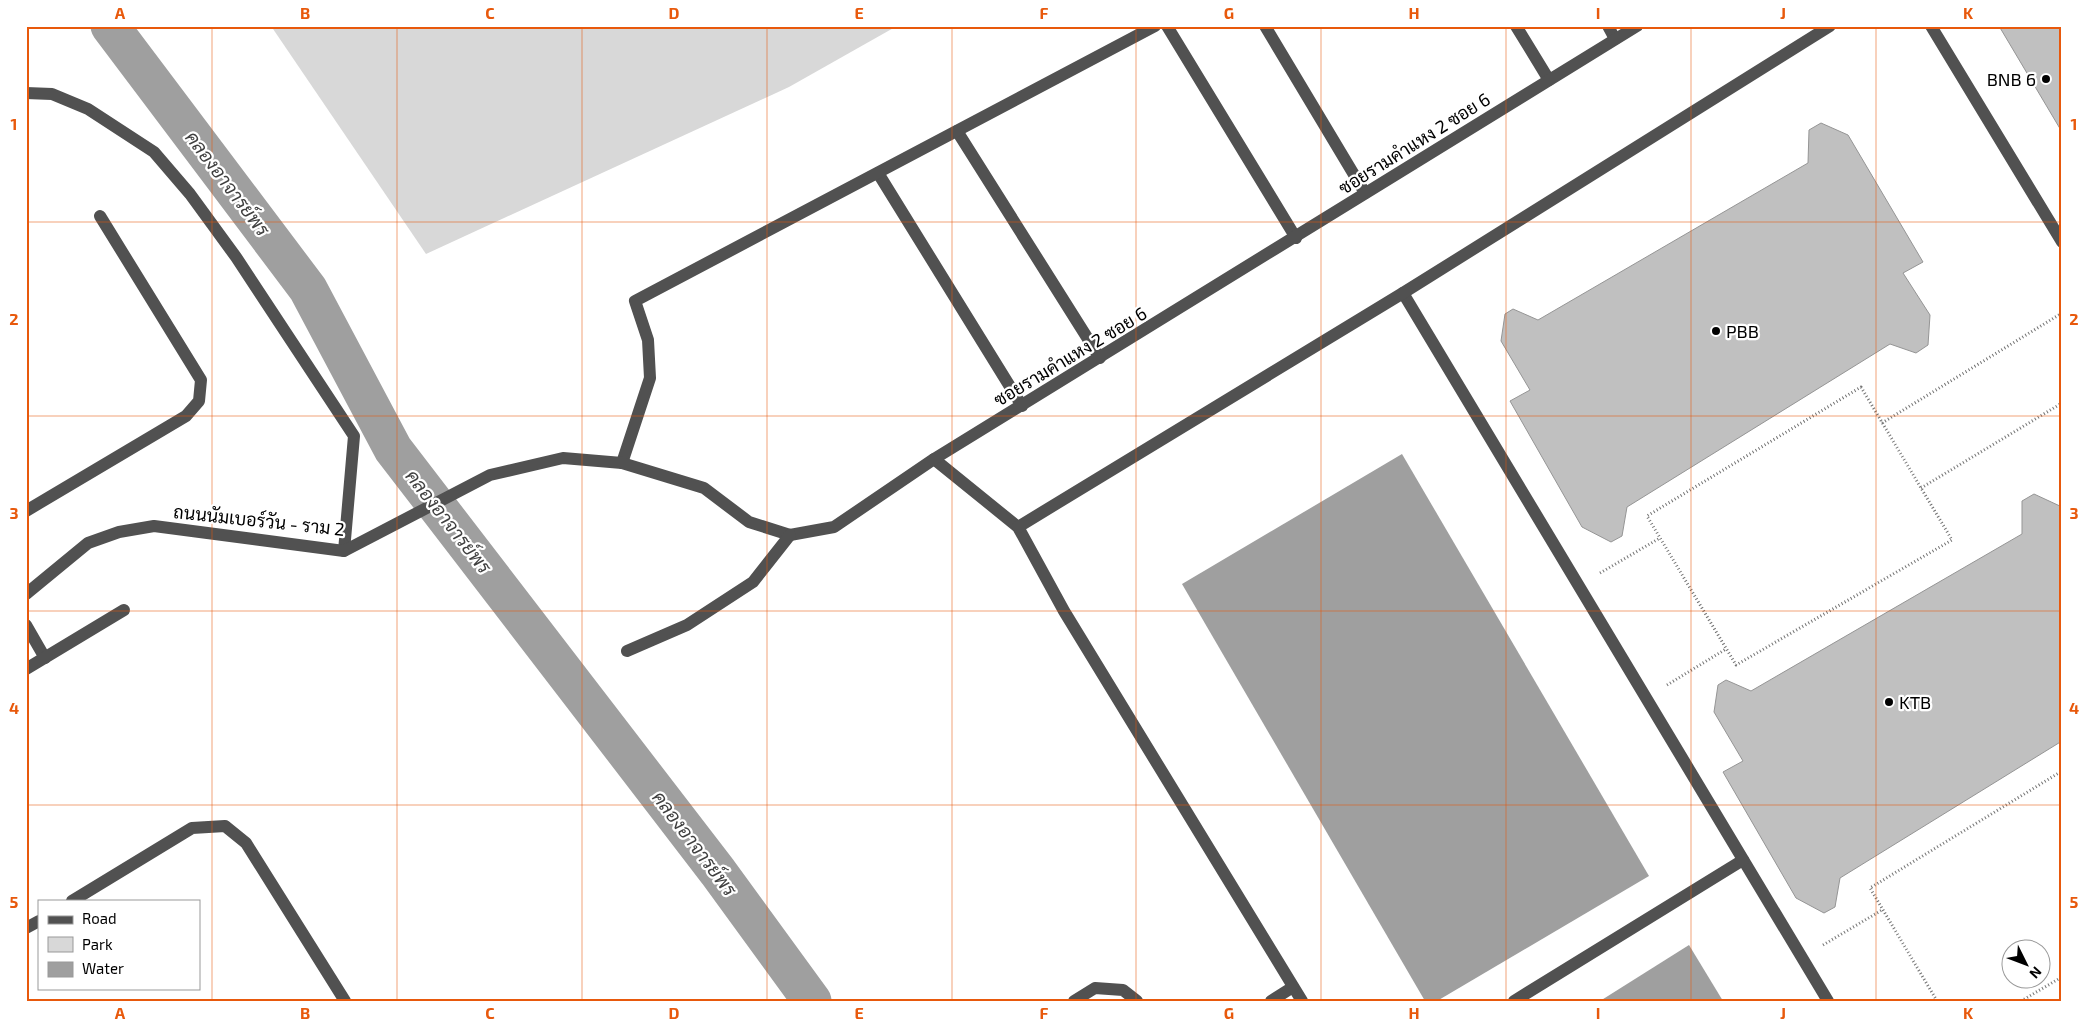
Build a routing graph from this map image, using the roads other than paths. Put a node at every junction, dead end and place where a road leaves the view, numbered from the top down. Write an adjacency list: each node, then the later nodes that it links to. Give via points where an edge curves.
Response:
1 (1155, 26): 12 (street)
2 (1167, 26): 16 (street)
3 (1265, 26): 14 (street)
4 (1516, 26): 10 (street)
5 (1608, 26): 9 (street)
6 (1637, 26): 9 (street, ซอยรามคำแหง 2 ซอย 6)
7 (1830, 26): 18 (street)
8 (1931, 26): 17 (street)
9 (1615, 39): 10 (street, ซอยรามคำแหง 2 ซอย 6)
10 (1549, 80): 14 (street, ซอยรามคำแหง 2 ซอย 6)
11 (26, 93): 27 (street, via 52,94 88,109 154,152 190,194 236,257 354,436)
12 (957, 131): 13 (street); 19 (street)
13 (878, 172): 20 (street); 22 (street, via 635,301 648,340 650,378)
14 (1365, 194): 16 (street, ซอยรามคำแหง 2 ซอย 6)
15 (100, 216): 24 (street, via 201,380 199,401 186,416)
16 (1296, 238): 19 (street, ซอยรามคำแหง 2 ซอย 6)
17 (2062, 242)
18 (1403, 293): 25 (street); 34 (street)
19 (1100, 358): 20 (street, ซอยรามคำแหง 2 ซอย 6)
20 (1022, 406): 21 (street, ซอยรามคำแหง 2 ซอย 6)
21 (934, 459): 25 (street); 26 (street, ซอยรามคำแหง 2 ซอย 6, via 834,528)
22 (622, 463): 23 (street, ซอยรามคำแหง 2 ซอย 6, via 563,458); 26 (street, ซอยรามคำแหง 2 ซอย 6, via 704,488 749,522)
23 (490, 475): 27 (street, ถนนนัมเบอร์วัน - ราม 2)
24 (26, 511)
25 (1018, 528): 38 (street, via 1064,611)
26 (790, 535): 31 (street, via 753,582 687,625)
27 (344, 551): 28 (street, ถนนนัมเบอร์วัน - ราม 2, via 154,526 119,532 88,543)
28 (26, 594)
29 (124, 610): 32 (street)
30 (26, 625): 32 (street)
31 (627, 651)
32 (46, 658): 33 (street)
33 (26, 670)
34 (1743, 860): 44 (street); 45 (street)
35 (74, 900): 39 (street, via 192,828 225,826 246,843)
36 (38, 922): 37 (street)
37 (26, 928)
38 (1293, 987): 42 (street); 43 (street)
39 (345, 1001)
40 (1074, 1001): 41 (street, via 1095,988 1123,990)
41 (1137, 1001)
42 (1270, 1001)
43 (1302, 1001)
44 (1514, 1001)
45 (1828, 1001)

